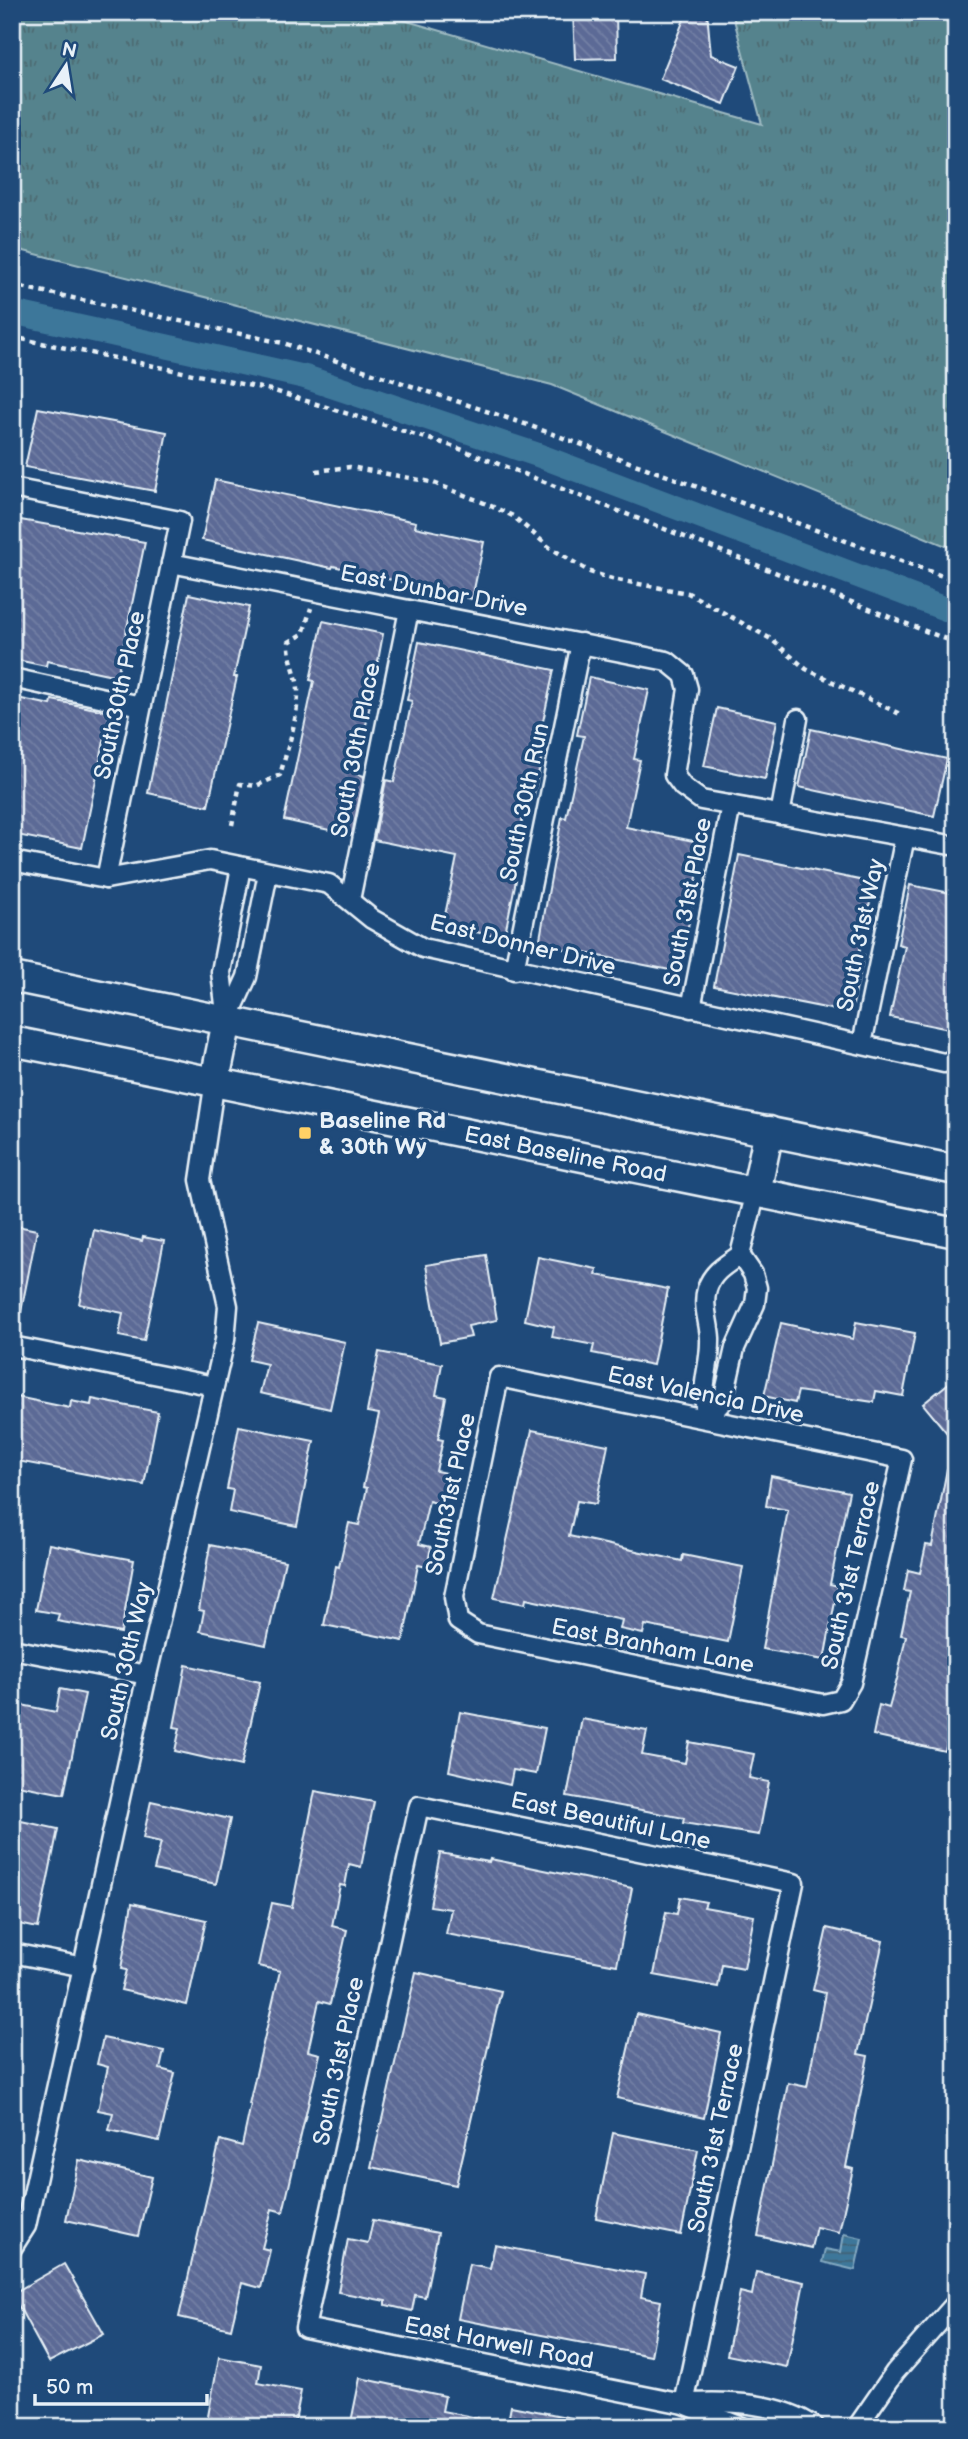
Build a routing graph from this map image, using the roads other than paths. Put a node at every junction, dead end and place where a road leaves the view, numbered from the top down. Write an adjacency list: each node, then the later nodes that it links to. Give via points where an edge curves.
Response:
1 (12, 488): 2 (street, South30th Place, via 180,521)
2 (171, 563): 3 (street, East Dunbar Drive); 6 (street, South30th Place)
3 (409, 610): 4 (street, East Dunbar Drive); 16 (street, South 30th Place)
4 (581, 643): 8 (street, East Dunbar Drive, via 667,661 684,675 688,689 674,775 701,800); 19 (street, South 30th Run)
5 (12, 678): 6 (street)
6 (141, 706): 15 (street, South30th Place)
7 (798, 719): 9 (street)
8 (731, 805): 9 (street); 21 (street, South 31st Place)
9 (780, 815): 10 (street)
10 (905, 837): 11 (street); 24 (street, South 31st Way)
11 (955, 840)
12 (12, 861): 15 (street, East Donner Drive)
13 (242, 867): 14 (street, East Donner Drive); 15 (street, East Donner Drive, via 209,860); 17 (street)
14 (268, 873): 16 (street, East Donner Drive, via 329,884); 18 (street)
15 (106, 879)
16 (350, 900): 19 (street, East Donner Drive, via 372,919 423,948)
17 (230, 925): 18 (street); 22 (street, via 221,972)
18 (256, 930): 22 (street, via 247,977)
19 (514, 970): 21 (street, East Donner Drive)
20 (12, 978): 22 (main road)
21 (691, 1008): 24 (street, East Donner Drive)
22 (227, 1021): 26 (main road); 27 (main road)
23 (12, 1041): 26 (main road, East Baseline Road)
24 (862, 1044): 25 (street, East Donner Drive, via 944,1063)
25 (956, 1059)
26 (215, 1080): 29 (main road, East Baseline Road); 34 (street, South 30th Way, via 200,1180 228,1306)
27 (769, 1131): 28 (main road); 29 (main road)
28 (956, 1170)
29 (755, 1192): 30 (main road, East Baseline Road); 31 (street)
30 (956, 1233)
31 (740, 1255): 35 (street, via 716,1272 707,1289 710,1338 701,1395); 35 (street, via 753,1274 755,1304 735,1348 723,1401)
32 (12, 1346): 34 (street)
33 (499, 1377): 35 (street, East Valencia Drive); 37 (street, South31st Place, via 454,1597)
34 (214, 1386): 39 (street, South 30th Way)
35 (707, 1418): 36 (street, East Valencia Drive)
36 (902, 1460): 40 (street, South 31st Terrace, via 851,1683)
37 (458, 1621): 40 (street, East Branham Lane, via 478,1634 823,1704)
38 (12, 1649): 39 (street)
39 (147, 1675): 44 (street, South 30th Way)
40 (841, 1700)
41 (419, 1806): 42 (street, East Beautiful Lane); 47 (street, South 31st Place)
42 (793, 1883): 48 (street, South 31st Terrace)
43 (12, 1953): 44 (street)
44 (84, 1967): 45 (street, South 30th Way, via 26,2226)
45 (12, 2248)
46 (956, 2303): 53 (street, via 895,2372)
47 (305, 2328): 48 (street, East Harwell Road)
48 (684, 2404): 49 (street, East Harwell Road, via 732,2401); 50 (street, East Harwell Road)
49 (754, 2406): 51 (street); 52 (street, East Harwell Road, via 798,2415)
50 (742, 2427)
51 (751, 2427)
52 (815, 2427)
53 (857, 2427)

